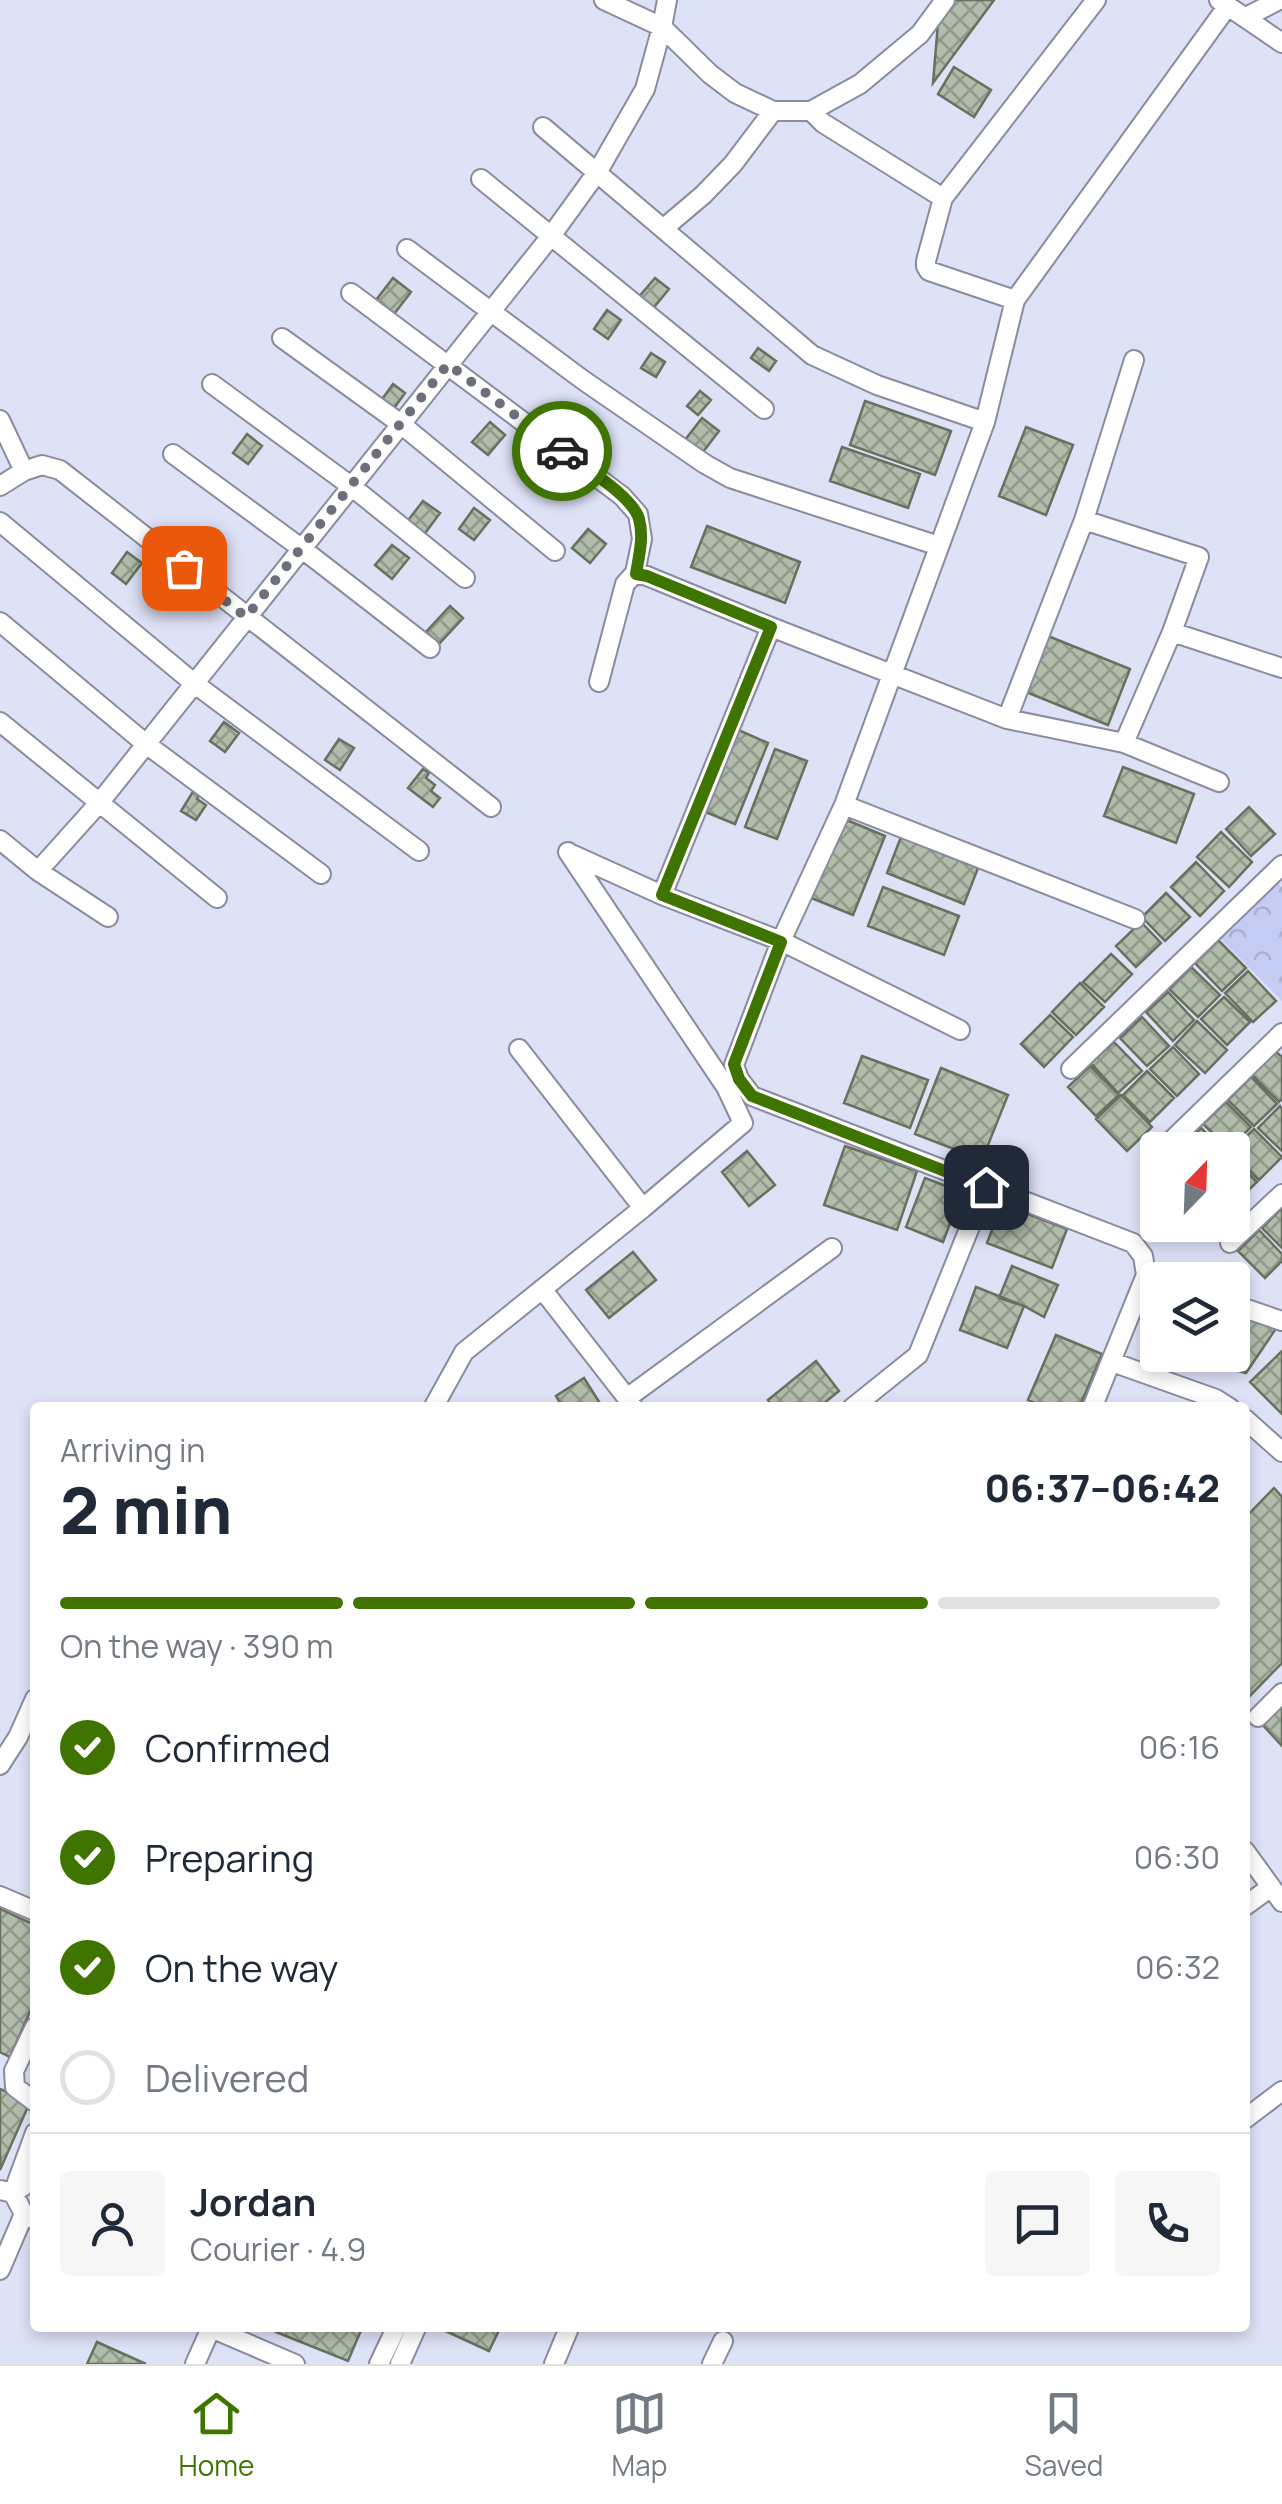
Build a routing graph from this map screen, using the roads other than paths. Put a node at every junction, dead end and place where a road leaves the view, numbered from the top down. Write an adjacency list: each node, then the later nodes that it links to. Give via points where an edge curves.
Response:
1 (604, 0): 8 (street)
2 (667, 0): 8 (street)
3 (945, 0): 11 (street, via 920,34 860,84)
4 (1096, 0): 15 (street)
5 (1279, 0): 7 (street)
6 (1223, 4): 7 (street); 20 (street)
7 (1246, 17): 9 (street)
8 (662, 27): 10 (street, via 735,93); 13 (street, via 645,89)
9 (1282, 43)
10 (773, 110): 11 (street); 16 (street, via 733,164)
11 (811, 111): 15 (street)
12 (543, 126): 13 (street)
13 (598, 171): 16 (street); 17 (street)
14 (481, 179): 17 (street)
15 (943, 198): 20 (street, via 926,266)
16 (664, 228): 28 (street, via 812,355)
17 (551, 236): 21 (street); 26 (street)
18 (407, 249): 21 (street)
19 (351, 292): 24 (street)
20 (1014, 300): 28 (street)
21 (491, 311): 24 (street); 36 (street, via 730,478)
22 (282, 338): 29 (street)
23 (1134, 360): 34 (street)
24 (448, 364): 29 (street); 39 (street, via 622,496 638,514)
25 (212, 384): 33 (street)
26 (764, 410)
27 (0, 420): 31 (street)
28 (985, 422): 36 (street)
29 (401, 424): 33 (street); 38 (street)
30 (173, 454): 37 (street)
31 (24, 470): 32 (street); 41 (street, via 60,470)
32 (0, 486)
33 (351, 486): 37 (street); 40 (street)
34 (1084, 520): 44 (street, via 1198,557); 50 (street)
35 (0, 522): 49 (street)
36 (939, 546): 47 (street)
37 (301, 548): 41 (street); 45 (street)
38 (555, 551)
39 (636, 574): 43 (street); 48 (street, via 625,584)
40 (465, 578)
41 (246, 617): 49 (street); 57 (street)
42 (0, 622): 53 (street)
43 (771, 627): 47 (street); 63 (street)
44 (1172, 632): 46 (street); 52 (street)
45 (430, 648)
46 (1282, 668)
47 (892, 674): 50 (street); 56 (street)
48 (599, 682)
49 (195, 684): 53 (street); 59 (street)
50 (1007, 719): 52 (street)
51 (0, 722): 55 (street)
52 (1124, 743): 54 (street)
53 (146, 744): 55 (street); 62 (street)
54 (1219, 782)
55 (100, 802): 61 (street); 64 (street)
56 (844, 805): 66 (street); 67 (street)
57 (491, 808)
58 (0, 840): 61 (street)
59 (419, 852)
60 (1281, 870): 71 (street)
61 (38, 871): 65 (street)
62 (321, 874)
63 (662, 895): 67 (street); 75 (street, via 568,852 726,1086 743,1123)
64 (218, 898)
65 (108, 917)
66 (1135, 918)
67 (781, 942): 68 (street); 73 (street, via 734,1064 752,1096)
68 (960, 1030)
69 (1282, 1032): 72 (street)
70 (520, 1049): 75 (street)
71 (1071, 1068)
72 (1180, 1132)
73 (986, 1187): 78 (street, via 1133,1244); 87 (street, via 918,1355)
74 (1282, 1194): 76 (street)
75 (643, 1208): 79 (street)
76 (1230, 1243)
77 (832, 1248): 86 (street)
78 (1146, 1262)
79 (542, 1289): 84 (street, via 464,1352); 85 (street)
80 (1140, 1305): 83 (street)
81 (1250, 1310): 82 (street)
82 (1282, 1321)
83 (1112, 1362): 88 (street); 89 (street)
84 (439, 1402)
85 (630, 1402)
86 (632, 1402)
87 (859, 1402)
88 (1095, 1402)
89 (1221, 1402)
90 (1250, 1423): 91 (street)
91 (1282, 1452)
92 (1282, 1693): 93 (street)
93 (1258, 1717)
94 (27, 1740): 95 (street)
95 (0, 1765)
96 (1250, 1859): 97 (street)
97 (1276, 1895): 99 (street)
98 (0, 1896): 100 (street)
99 (1250, 1904)
100 (30, 1909)
101 (30, 2035): 102 (street)
102 (6, 2075): 104 (street)
103 (1282, 2091): 105 (street)
104 (30, 2098)
105 (1250, 2114)
106 (30, 2144): 108 (street)
107 (30, 2183): 108 (street)
108 (4, 2196): 109 (street)
109 (30, 2213)
110 (30, 2216): 111 (street)
111 (0, 2270)
112 (209, 2332): 118 (street)
113 (220, 2332): 119 (street)
114 (394, 2332): 120 (street)
115 (414, 2332): 121 (street)
116 (567, 2332): 122 (street)
117 (723, 2341): 123 (street)
118 (195, 2364)
119 (295, 2364)
120 (379, 2364)
121 (400, 2364)
122 (554, 2364)
123 (712, 2364)

